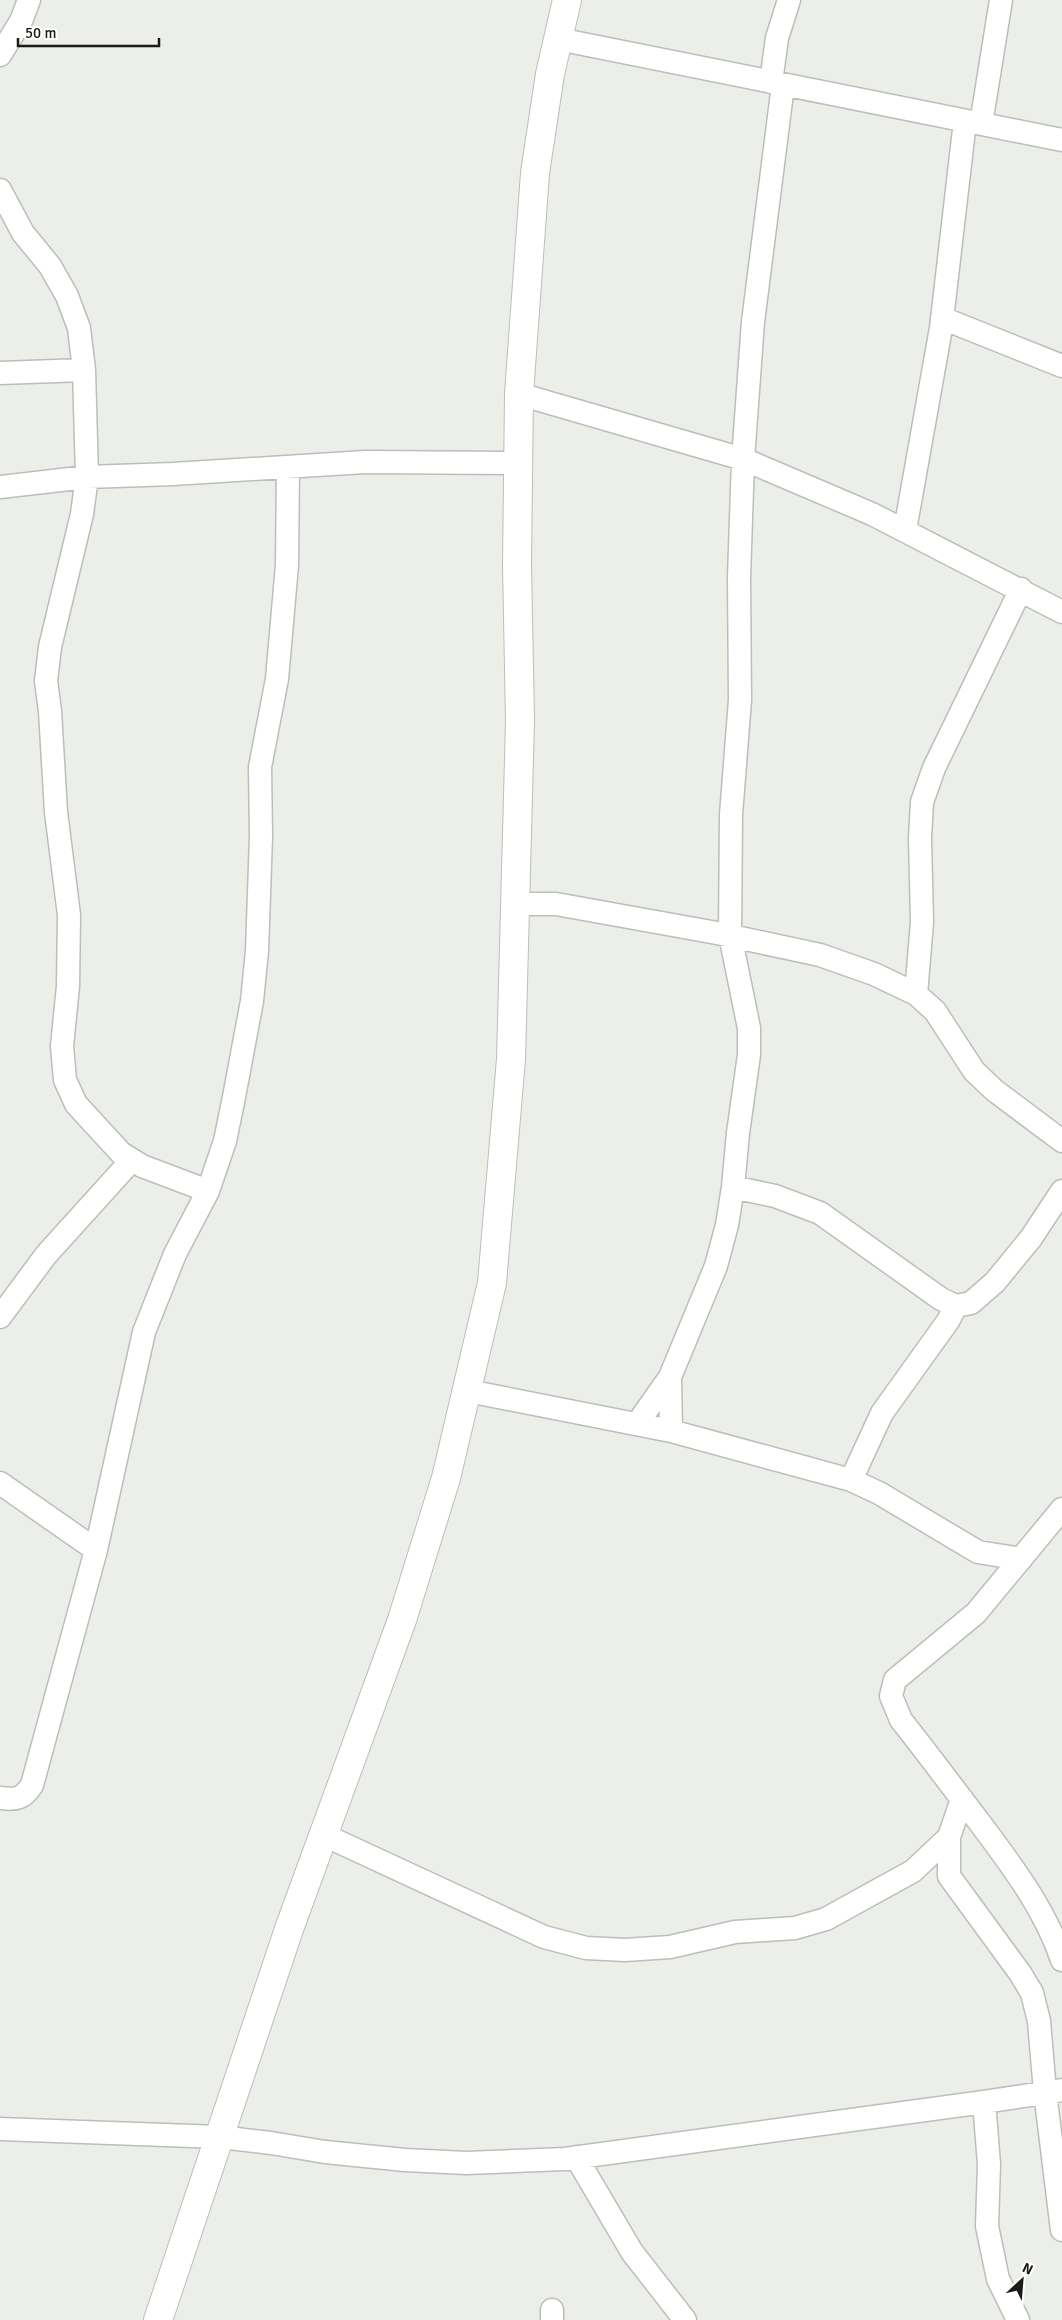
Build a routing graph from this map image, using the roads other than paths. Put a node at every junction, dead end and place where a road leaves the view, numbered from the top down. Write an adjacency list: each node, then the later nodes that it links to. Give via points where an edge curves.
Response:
1 (28, 0): 6 (street, via 21,22)
2 (568, 0): 5 (street)
3 (789, 0): 7 (street, via 776,38)
4 (1000, 0): 8 (street)
5 (558, 40): 7 (street); 15 (street, via 535,173)
6 (0, 55)
7 (777, 84): 8 (street); 16 (street)
8 (973, 122): 9 (street); 11 (street)
9 (1062, 140)
10 (0, 190): 13 (street, via 22,233 50,266 67,296 79,328)
11 (942, 318): 12 (street); 21 (street)
12 (1062, 366)
13 (84, 370): 14 (street); 19 (street)
14 (0, 373)
15 (519, 394): 16 (street); 17 (street)
16 (743, 459): 21 (street); 25 (street, via 739,578 740,700 731,815)
17 (518, 463): 18 (street, via 365,462); 24 (street, via 520,721)
18 (288, 467): 19 (street); 30 (street, via 287,565 279,660 260,767 261,836 252,1001 225,1141)
19 (87, 477): 20 (street); 28 (street, via 82,514 50,647 46,681 56,812 69,916 64,1080 76,1104 120,1153)
20 (0, 487)
21 (905, 530): 22 (street)
22 (1021, 589): 23 (street); 26 (street, via 934,768 922,802 922,922)
23 (1062, 612)
24 (516, 904): 25 (street, via 556,904); 35 (street, via 511,1058 492,1283)
25 (730, 935): 26 (street, via 820,955 874,974); 29 (street, via 749,1028)
26 (916, 994): 27 (street, via 935,1011 974,1070 994,1090)
27 (1062, 1141)
28 (131, 1160): 30 (street); 33 (street, via 46,1255)
29 (733, 1187): 32 (street, via 775,1196 820,1213 941,1299); 34 (street, via 716,1266)
30 (208, 1190): 41 (street, via 175,1254 144,1332)
31 (1062, 1191): 32 (street, via 1031,1238 995,1282 971,1303)
32 (956, 1306): 38 (street, via 882,1413)
33 (0, 1317)
34 (670, 1376): 36 (street); 37 (street)
35 (468, 1391): 36 (street); 47 (street, via 446,1478 402,1620)
36 (637, 1424): 37 (street)
37 (670, 1431): 38 (street)
38 (851, 1480): 42 (street, via 888,1498)
39 (0, 1483): 41 (street)
40 (1060, 1516): 43 (street)
41 (96, 1550): 45 (street, via 32,1785 26,1795 17,1800)
42 (978, 1552): 43 (street); 44 (street)
43 (1021, 1559): 44 (street)
44 (998, 1587): 46 (street, via 976,1613 895,1680 891,1696 902,1720)
45 (0, 1798)
46 (962, 1799): 48 (street); 51 (street, via 1040,1908)
47 (324, 1835): 49 (street, via 544,1937 586,1948 670,1947 735,1932 795,1928 826,1919); 55 (street, via 289,1929)
48 (949, 1837): 49 (street); 50 (street)
49 (913, 1871): 50 (street)
50 (949, 1876): 52 (street, via 1032,1993)
51 (1062, 1960)
52 (1054, 2091): 53 (street); 57 (street)
53 (984, 2102): 56 (street); 60 (street, via 987,2226 998,2279)
54 (0, 2129): 55 (street)
55 (220, 2138): 56 (street, via 404,2160 466,2163); 58 (street)
56 (576, 2157): 59 (street, via 632,2252)
57 (1062, 2230)
58 (158, 2320)
59 (685, 2320)
60 (1018, 2320)

